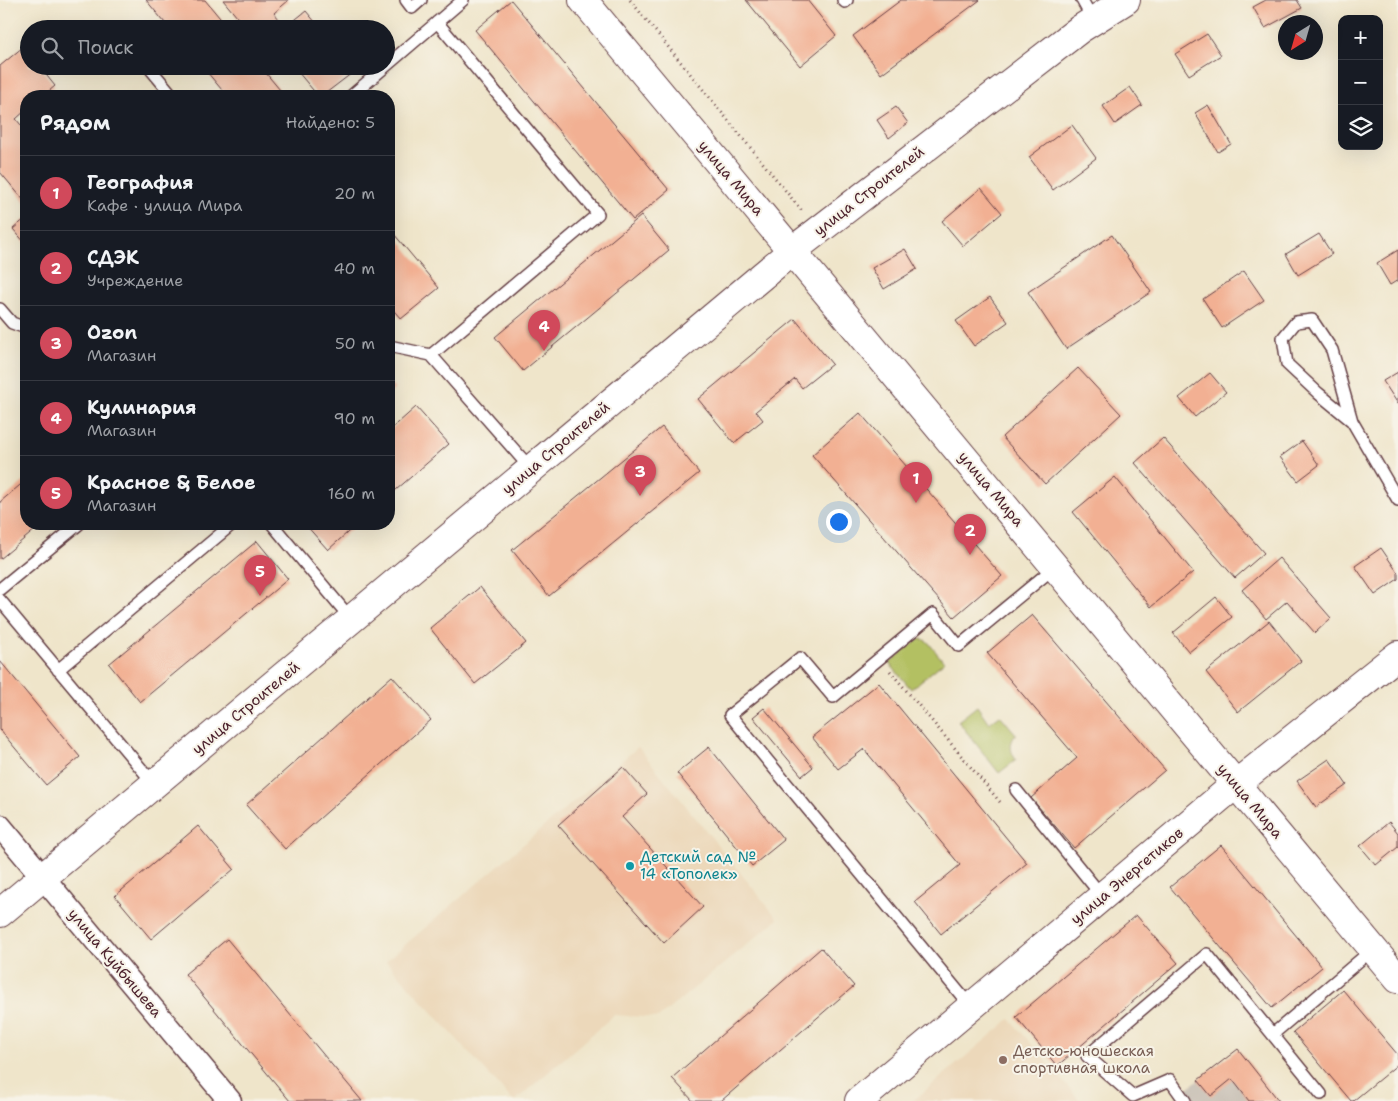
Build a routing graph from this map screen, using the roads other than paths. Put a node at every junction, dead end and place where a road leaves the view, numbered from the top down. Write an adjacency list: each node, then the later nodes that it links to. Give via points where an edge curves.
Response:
1 (406, 0): 2 (lane, via 412,8)
2 (421, 0)
3 (463, 0): 9 (lane)
4 (583, 0): 15 (street, улица Мира)
5 (843, 0): 6 (lane)
6 (848, 0)
7 (1126, 0): 8 (street, улица Строителей)
8 (1088, 10): 15 (street, улица Строителей, via 1080,29)
9 (437, 22): 10 (lane); 19 (lane, via 598,214)
10 (395, 58)
11 (156, 75): 13 (lane)
12 (376, 75): 14 (lane)
13 (169, 90)
14 (358, 90)
15 (792, 251): 21 (street, улица Строителей); 26 (street, улица Мира)
16 (0, 309): 17 (lane, via 12,323)
17 (20, 326)
18 (395, 347): 19 (lane)
19 (431, 355): 21 (lane)
20 (1352, 421): 20 (lane, via 1332,350 1312,320 1296,322 1283,338 1287,364); 22 (lane)
21 (531, 469): 29 (street, улица Строителей)
22 (1398, 500)
23 (73, 530): 27 (lane)
24 (224, 530): 31 (lane)
25 (277, 530): 29 (lane)
26 (1055, 567): 33 (street, улица Мира); 41 (lane, via 959,646 933,614 833,697 800,658 730,715)
27 (0, 589)
28 (0, 600): 31 (lane)
29 (351, 620): 32 (street, улица Строителей)
30 (1398, 655): 33 (street, улица Энергетиков)
31 (58, 670): 32 (lane)
32 (154, 784): 36 (street, улица Строителей)
33 (1236, 784): 37 (street, улица Энергетиков); 39 (street, улица Мира)
34 (1016, 790): 37 (lane)
35 (0, 826): 36 (street, улица Куйбышева)
36 (43, 877): 38 (street, улица Строителей); 44 (street, улица Куйбышева)
37 (1102, 896): 41 (street, улица Энергетиков)
38 (0, 913)
39 (1373, 949): 40 (street, улица Мира); 42 (lane)
40 (1398, 979)
41 (971, 1007): 45 (street, улица Энергетиков)
42 (1273, 1034): 43 (lane); 46 (lane, via 1207,954 1088,1056 1133,1096 1170,1080)
43 (1321, 1094)
44 (230, 1101)
45 (859, 1101)
46 (1185, 1101)

